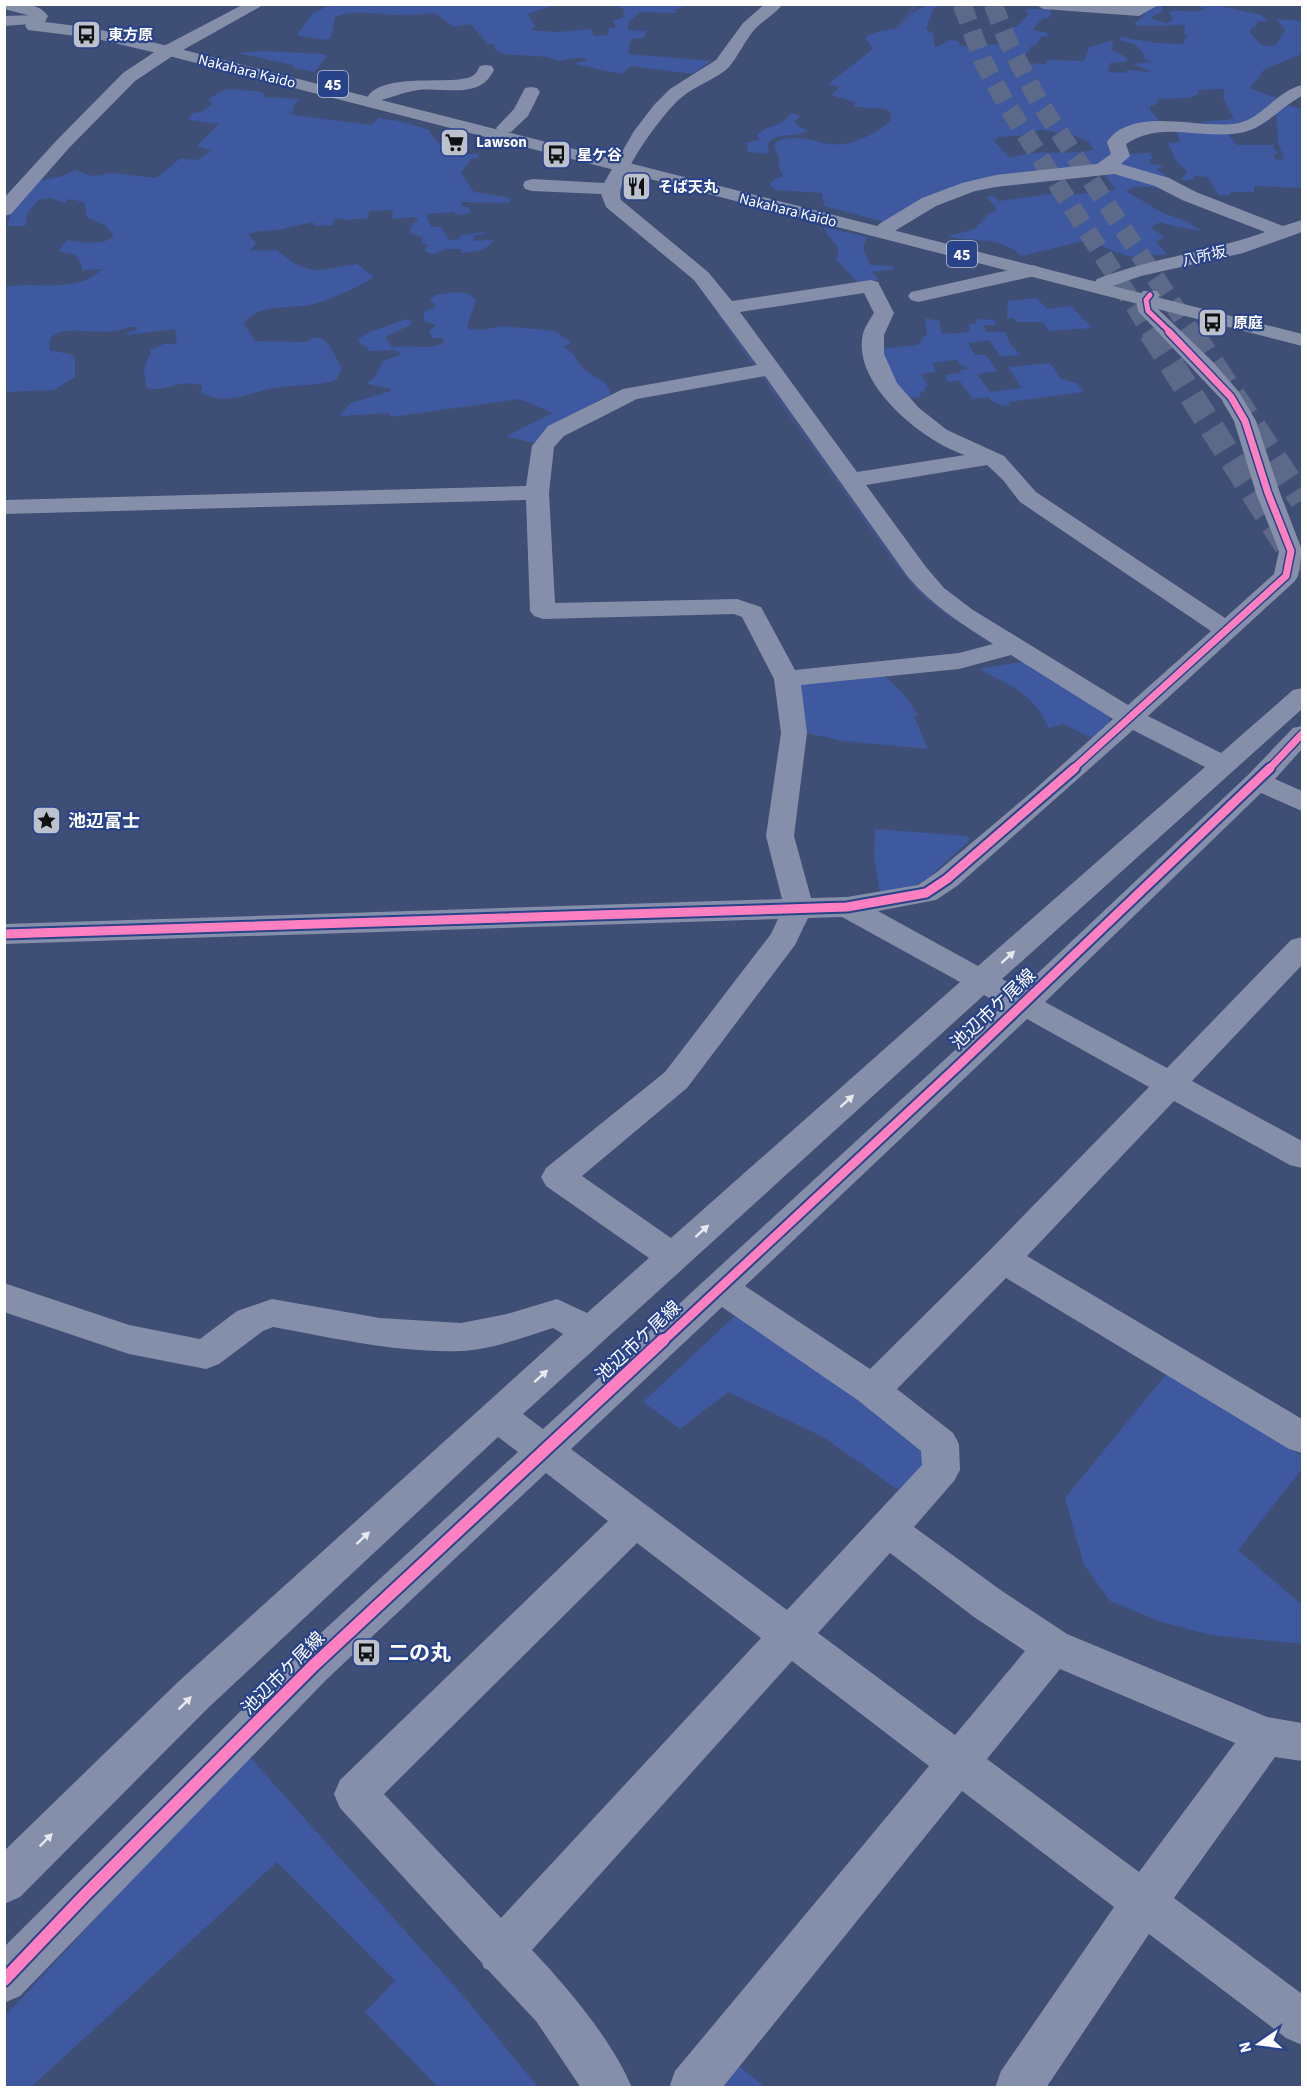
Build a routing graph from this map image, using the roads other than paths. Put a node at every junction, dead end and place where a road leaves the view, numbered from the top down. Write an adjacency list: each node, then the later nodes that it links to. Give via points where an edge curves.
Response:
1 (7, 4): 7 (main road, Nakahara Kaido / 45)
2 (55, 4): 7 (street)
3 (257, 4): 10 (street)
4 (775, 4): 19 (street, via 749,26 722,63 676,93 660,109)
5 (1152, 4): 6 (street, via 1139,11)
6 (1050, 5)
7 (37, 20): 8 (street); 9 (street); 10 (main road, Nakahara Kaido / 45)
8 (4, 21)
9 (4, 27)
10 (173, 49): 17 (main road, Nakahara Kaido / 45); 19 (main road, Nakahara Kaido / 45); 23 (street, via 129,77)
11 (401, 68): 17 (street)
12 (441, 68): 14 (street, via 434,71)
13 (486, 70): 14 (street, via 482,78 459,87)
14 (428, 84): 17 (street)
15 (1302, 90): 20 (street, via 1281,100 1260,120 1239,128 1134,131 1116,141 1122,156)
16 (531, 92): 18 (street, via 527,105)
17 (382, 93): 18 (main road, Nakahara Kaido / 45)
18 (505, 128): 19 (main road, Nakahara Kaido / 45)
19 (623, 163): 22 (street); 25 (main road, Nakahara Kaido / 45); 27 (main road, Nakahara Kaido / 45)
20 (1104, 168): 25 (street, via 969,187 930,202); 26 (street, via 1162,182)
21 (532, 185): 22 (street)
22 (610, 189): 31 (street, via 613,203 701,276)
23 (4, 210)
24 (1302, 226): 26 (street, 八所坂)
25 (886, 228): 28 (main road, Nakahara Kaido / 45)
26 (1281, 232): 28 (street, 八所坂, via 1236,249 1135,271)
27 (1032, 271): 29 (street); 30 (main road, Nakahara Kaido / 45)
28 (1104, 283): 30 (main road, Nakahara Kaido / 45)
29 (918, 296)
30 (1148, 298): 32 (main road, Nakahara Kaido / 45); 33 (main road, Nakahara Kaido / 45); 39 (street, via 1148,311 1231,397 1245,421)
31 (728, 308): 34 (street); 35 (street, via 871,286 884,313 872,336 875,367 884,381 928,430)
32 (1302, 332)
33 (1302, 340)
34 (770, 369): 36 (street); 37 (street, via 646,390 609,403 556,431 543,446)
35 (991, 458): 36 (street); 40 (street, via 1028,497)
36 (851, 480): 41 (street, via 935,593)
37 (537, 493): 38 (street); 42 (street, via 543,611 737,606 752,612)
38 (4, 507)
39 (1294, 542): 40 (street, via 1286,576)
40 (1227, 630): 44 (street)
41 (1013, 645): 42 (street, via 959,661); 44 (street)
42 (787, 679): 48 (street, via 794,733 780,836)
43 (1299, 708): 45 (street, 池辺市ケ尾線); 46 (street, 池辺市ケ尾線)
44 (1131, 718): 45 (street); 49 (street, via 926,893)
45 (1223, 765): 54 (street, 池辺市ケ尾線, one-way to 45)
46 (1258, 781): 47 (street); 56 (street, 池辺市ケ尾線)
47 (1302, 802)
48 (799, 907): 49 (street); 50 (street); 54 (street, via 784,938 676,1080 558,1177)
49 (847, 907): 52 (street)
50 (4, 934)
51 (1302, 947): 52 (street)
52 (1169, 1084): 53 (street); 55 (street)
53 (1302, 1156)
54 (674, 1257): 58 (street, 池辺市ケ尾線)
55 (1003, 1259): 59 (street); 61 (street)
56 (720, 1287): 59 (street); 62 (street, 池辺市ケ尾線)
57 (4, 1297): 58 (street, via 86,1328 206,1354 250,1321 272,1313 380,1332 461,1336 557,1313)
58 (589, 1332): 60 (street, 池辺市ケ尾線, one-way to 58)
59 (872, 1390): 64 (street, via 940,1444 941,1470)
60 (497, 1414): 62 (street); 69 (street, 池辺市ケ尾線, one-way to 60, via 193,1695)
61 (1297, 1424)
62 (544, 1450): 63 (street); 72 (street, 池辺市ケ尾線, via 313,1666)
63 (635, 1520): 65 (street); 71 (street, via 355,1794)
64 (887, 1528): 65 (street); 66 (street)
65 (789, 1635): 68 (street); 71 (street)
66 (1053, 1647): 67 (street); 68 (street)
67 (1284, 1739): 70 (street)
68 (960, 1764): 70 (street); 75 (street)
69 (4, 1881)
70 (1144, 1902): 73 (street); 76 (street)
71 (500, 1952): 74 (street, via 552,2005)
72 (4, 1980)
73 (1302, 2022)
74 (609, 2088)
75 (692, 2088)
76 (1018, 2088)

